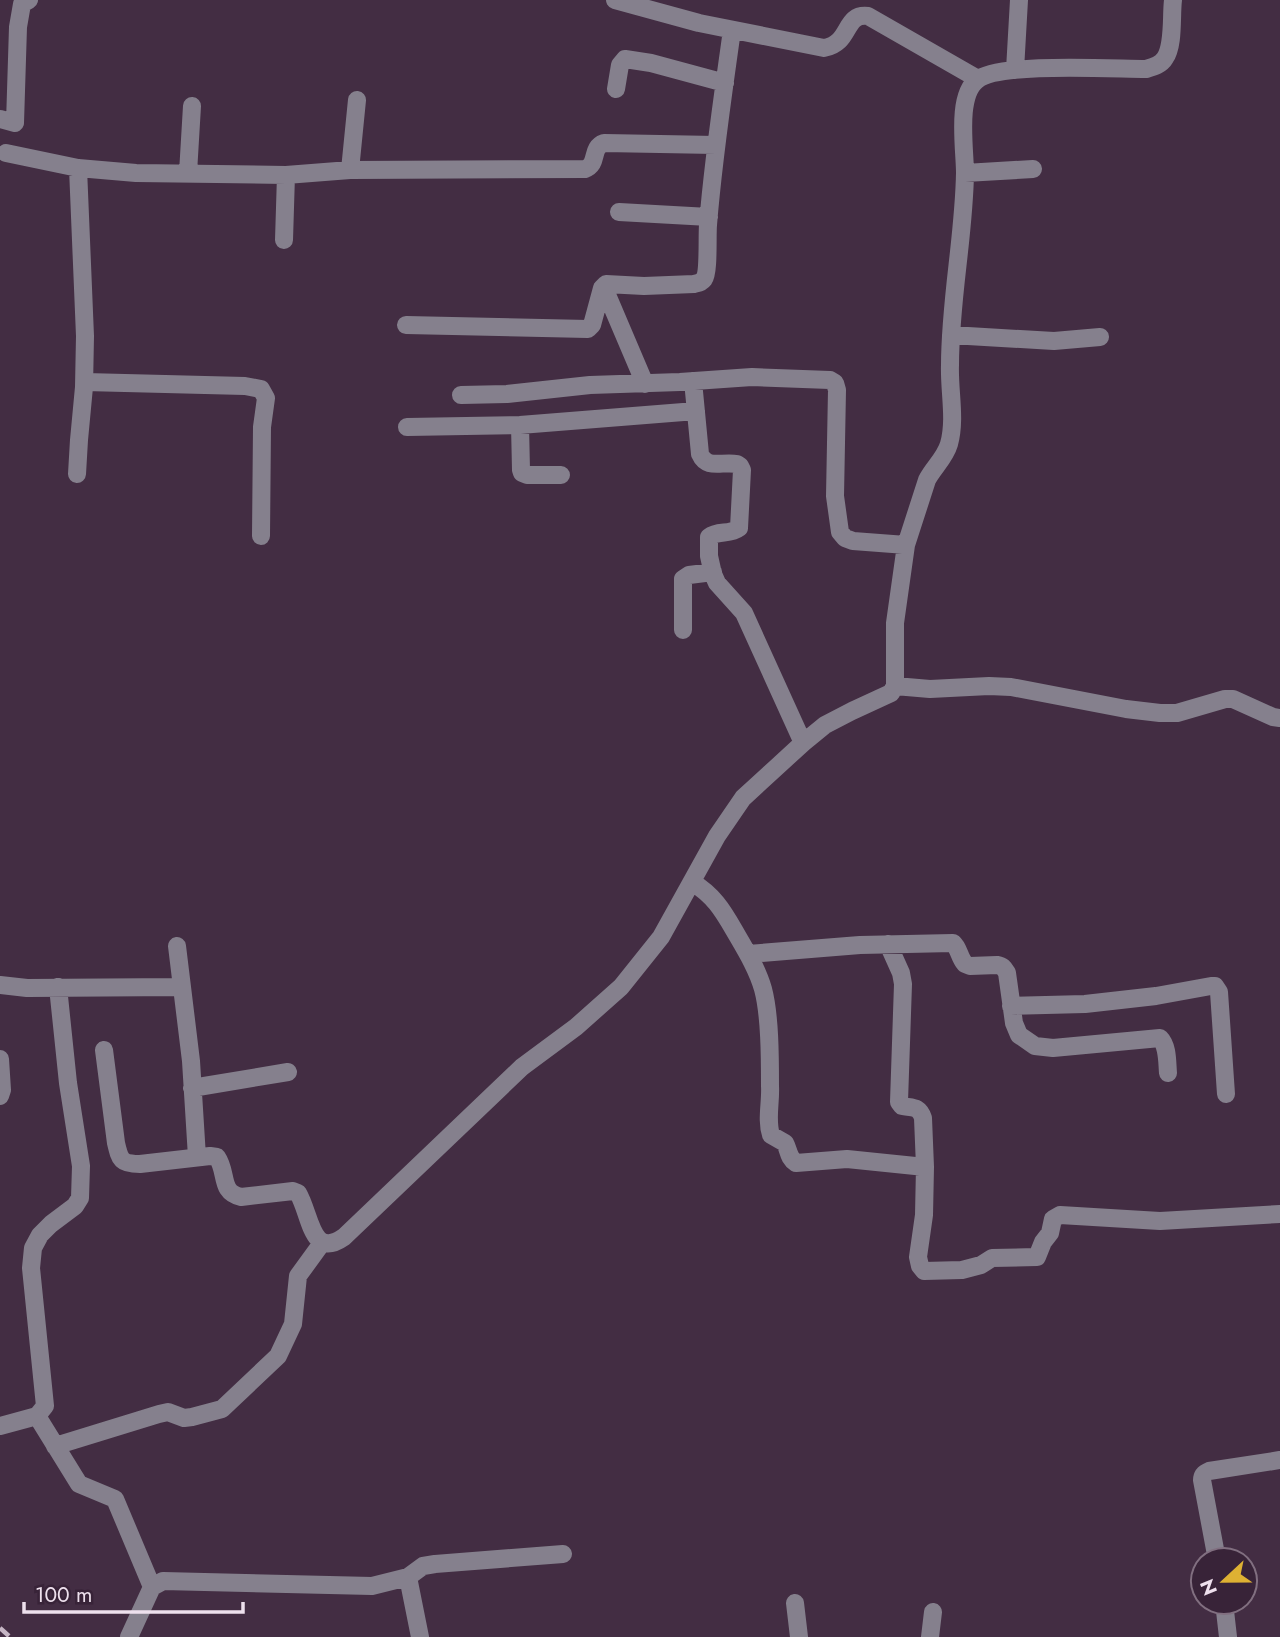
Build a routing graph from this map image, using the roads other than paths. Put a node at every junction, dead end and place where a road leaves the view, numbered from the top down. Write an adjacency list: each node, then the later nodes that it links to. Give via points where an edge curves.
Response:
1 (615, 0): 5 (street)
2 (1019, 0): 6 (street)
3 (1172, 0): 6 (street, via 1170,43 1166,57 1157,65 1146,69)
4 (20, 2): 12 (street)
5 (732, 30): 7 (street, via 824,48 840,42 856,18 868,16); 8 (street)
6 (1015, 70): 7 (street)
7 (978, 79): 19 (street, via 964,106)
8 (725, 83): 9 (street, via 625,59); 13 (street)
9 (616, 89)
10 (357, 100): 17 (street)
11 (192, 106): 18 (street)
12 (8, 121): 14 (street, via 13,141)
13 (716, 145): 17 (street, via 604,143 596,149 591,167 585,169); 22 (street)
14 (3, 155): 15 (street)
15 (78, 168): 18 (street); 29 (street)
16 (1033, 169): 19 (street)
17 (350, 170): 20 (street)
18 (188, 173): 20 (street)
19 (965, 173): 26 (street)
20 (286, 174): 23 (street)
21 (619, 212): 22 (street)
22 (709, 216): 24 (street, via 706,271 700,282 608,284)
23 (284, 240)
24 (602, 288): 25 (street, via 588,329); 30 (street)
25 (406, 325)
26 (951, 335): 27 (street, via 1054,341); 38 (street, via 948,446 927,480)
27 (1100, 337)
28 (693, 381): 30 (street); 32 (street); 38 (street, via 752,377 835,383 835,496 840,532 853,541)
29 (85, 382): 35 (street); 37 (street, via 261,389 266,398)
30 (645, 384): 31 (street)
31 (461, 395)
32 (696, 411): 33 (street); 39 (street, via 702,459 709,464 737,464 742,470 739,528 709,537)
33 (520, 425): 34 (street); 36 (street, via 522,473)
34 (407, 427)
35 (77, 474)
36 (561, 475)
37 (261, 537)
38 (906, 545): 41 (street, via 895,623)
39 (713, 572): 40 (street, via 683,579); 43 (street, via 744,613)
40 (683, 630)
41 (895, 686): 42 (street, via 1012,687 1160,713 1233,699); 43 (street, via 891,693 825,725)
42 (1280, 718)
43 (803, 743): 44 (street, via 743,798)
44 (692, 882): 47 (street, via 708,892); 62 (street, via 661,937 621,987 523,1067 344,1237 328,1245)
45 (888, 944): 47 (street); 51 (street, via 953,943 965,964 1001,966 1007,973); 60 (street, via 903,984 899,1102 917,1108 923,1118)
46 (177, 946): 50 (street)
47 (748, 954): 60 (street, via 767,1010 771,1135 785,1143 796,1163 847,1159)
48 (0, 985): 49 (street)
49 (58, 987): 50 (street); 63 (street, via 81,1187 75,1206 51,1224 33,1248 31,1268 45,1396 45,1406)
50 (182, 987): 56 (street)
51 (1011, 1006): 55 (street, via 1019,1035 1035,1046 1160,1038 1166,1048); 57 (street, via 1085,1004 1215,986)
52 (104, 1050): 59 (street, via 116,1143 124,1162)
53 (0, 1059): 58 (street)
54 (288, 1072): 56 (street)
55 (1168, 1073)
56 (192, 1088): 59 (street)
57 (1226, 1094)
58 (0, 1096)
59 (197, 1157): 62 (street, via 217,1157 227,1190 233,1195 298,1193)
60 (925, 1167): 61 (street, via 918,1257 924,1271 931,1272 976,1267 992,1258 1037,1256 1053,1219 1060,1215 1160,1221)
61 (1280, 1214)
62 (322, 1243): 65 (street, via 298,1276 293,1324 278,1356 222,1409 184,1418 168,1412)
63 (37, 1416): 64 (street); 65 (street)
64 (0, 1426)
65 (55, 1446): 70 (street, via 79,1483 115,1499)
66 (1280, 1460): 67 (street, via 1202,1476)
67 (1214, 1546)
68 (563, 1554): 69 (street, via 435,1564)
69 (408, 1577): 70 (street, via 372,1586 163,1581); 75 (street)
70 (152, 1587): 74 (street)
71 (795, 1603): 76 (street)
72 (933, 1612): 77 (street)
73 (1226, 1616): 78 (street)
74 (129, 1637)
75 (420, 1637)
76 (799, 1637)
77 (930, 1637)
78 (1228, 1637)

